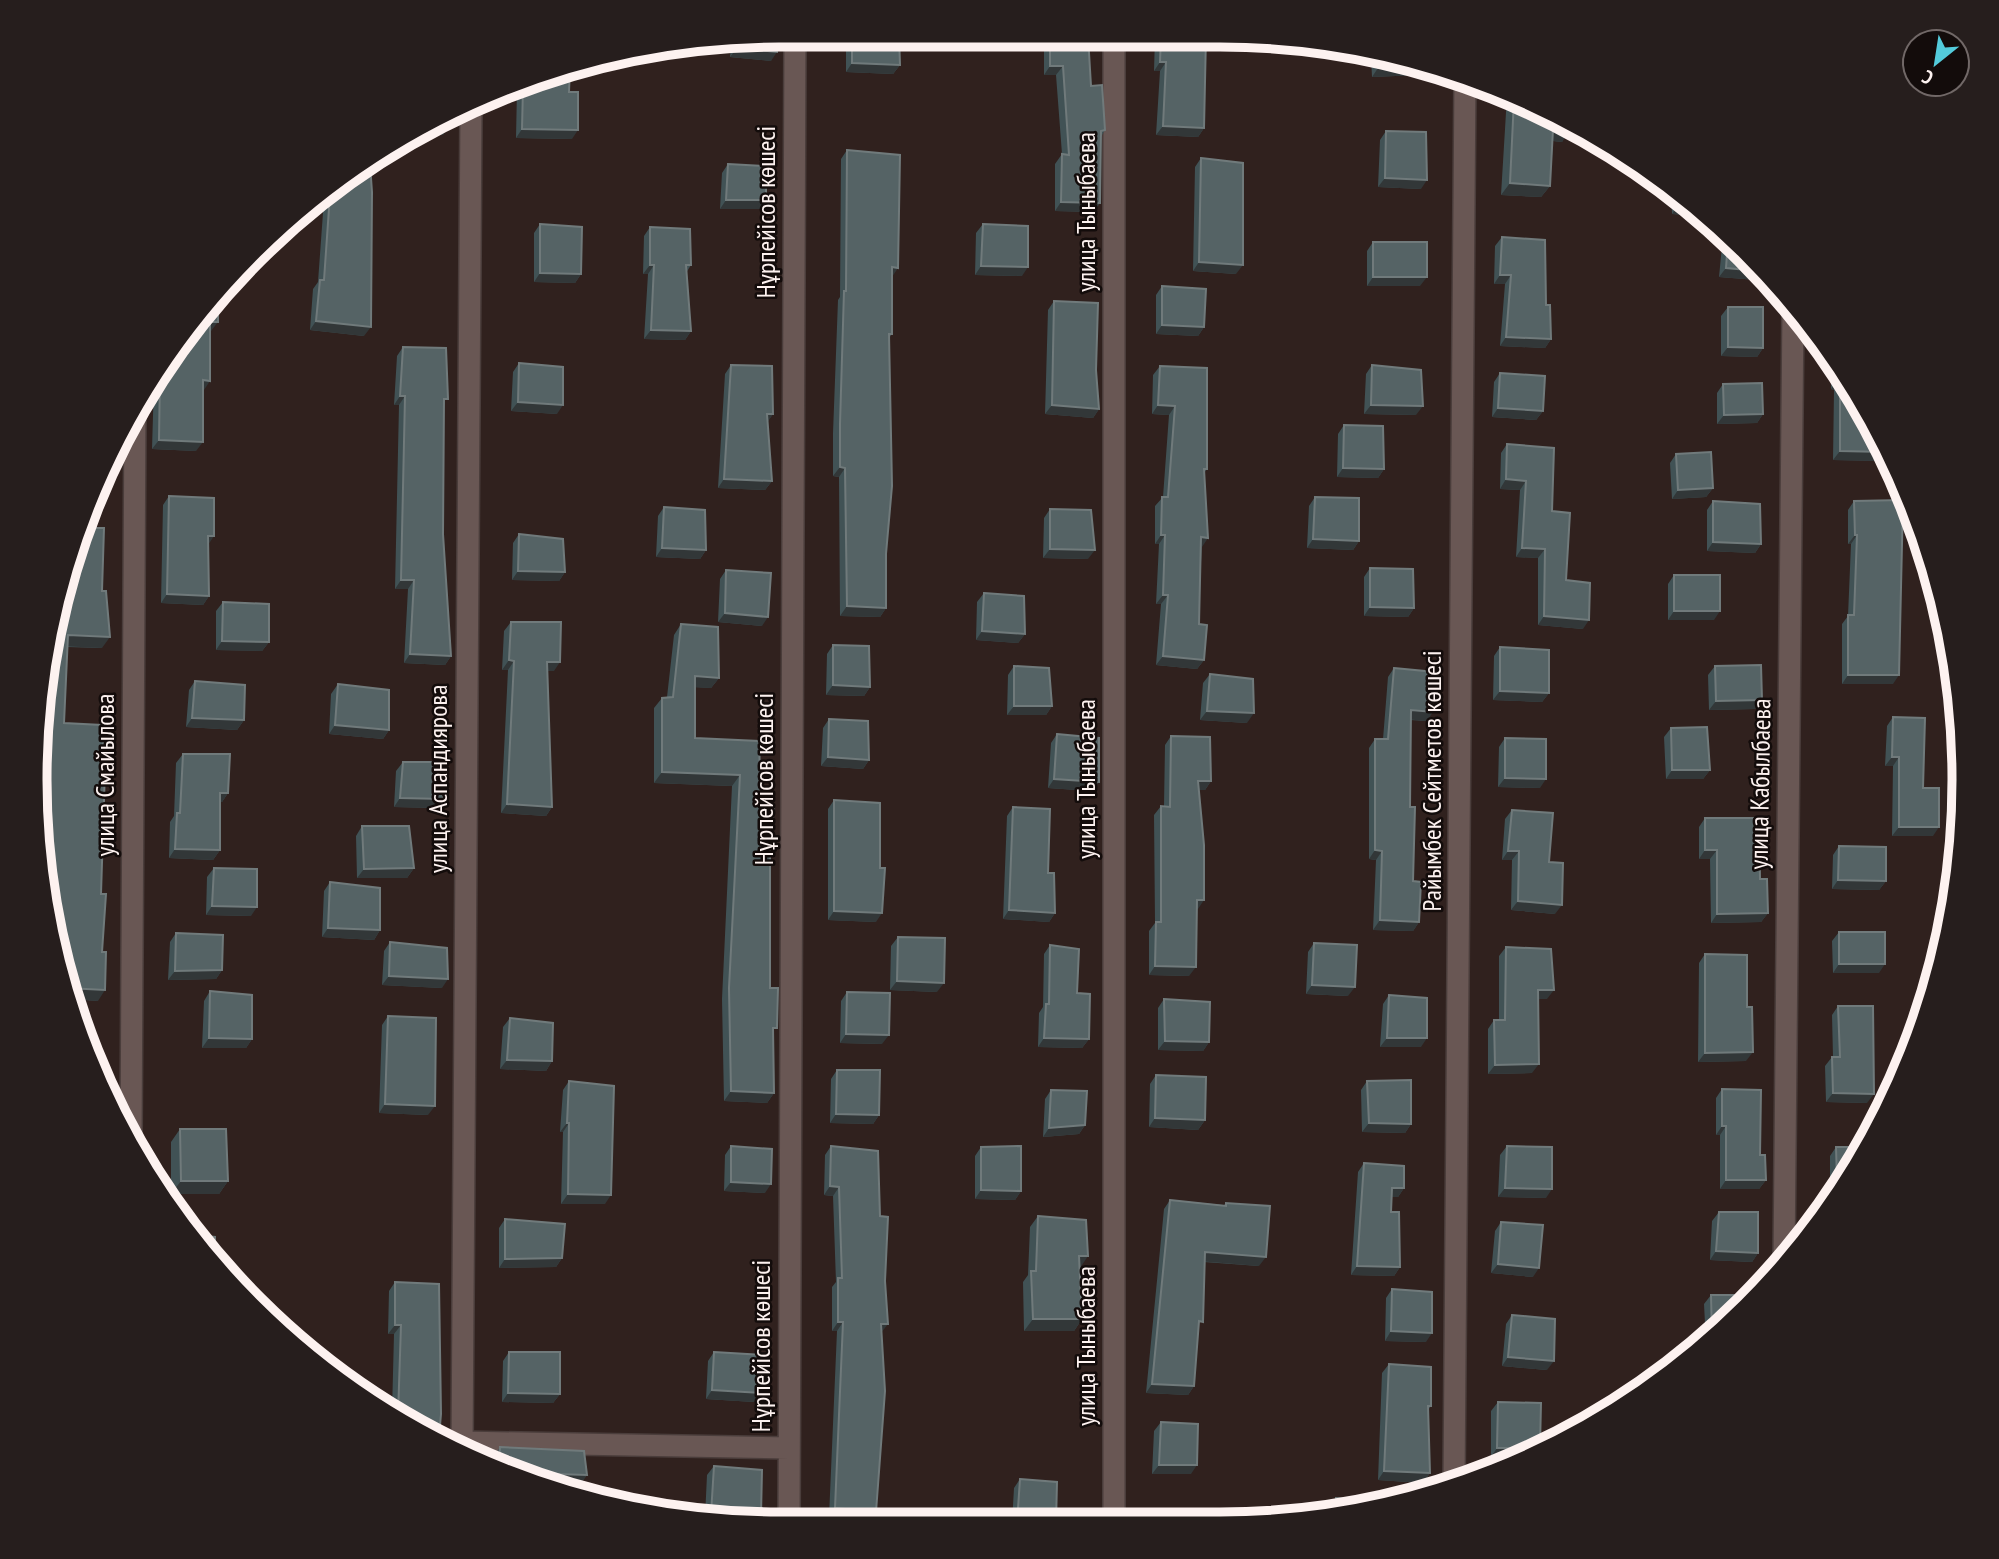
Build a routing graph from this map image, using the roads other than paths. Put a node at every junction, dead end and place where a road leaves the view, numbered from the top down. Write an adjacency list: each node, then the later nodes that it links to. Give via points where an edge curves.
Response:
1 (795, 47): 11 (street, Нұрпейісов көшесі)
2 (1114, 47): 14 (street, улица Тыныбаева)
3 (1465, 90): 12 (street, Райымбек Сейтметов көшесі)
4 (471, 116): 9 (street, улица Аспандиярова)
5 (1793, 325): 8 (street, улица Кабылбаева)
6 (135, 433): 7 (street, улица Смайылова)
7 (131, 1119)
8 (1784, 1245)
9 (462, 1439)
10 (478, 1446): 11 (street)
11 (789, 1448): 13 (street, Нұрпейісов көшесі)
12 (1454, 1473)
13 (789, 1512)
14 (1114, 1512)

